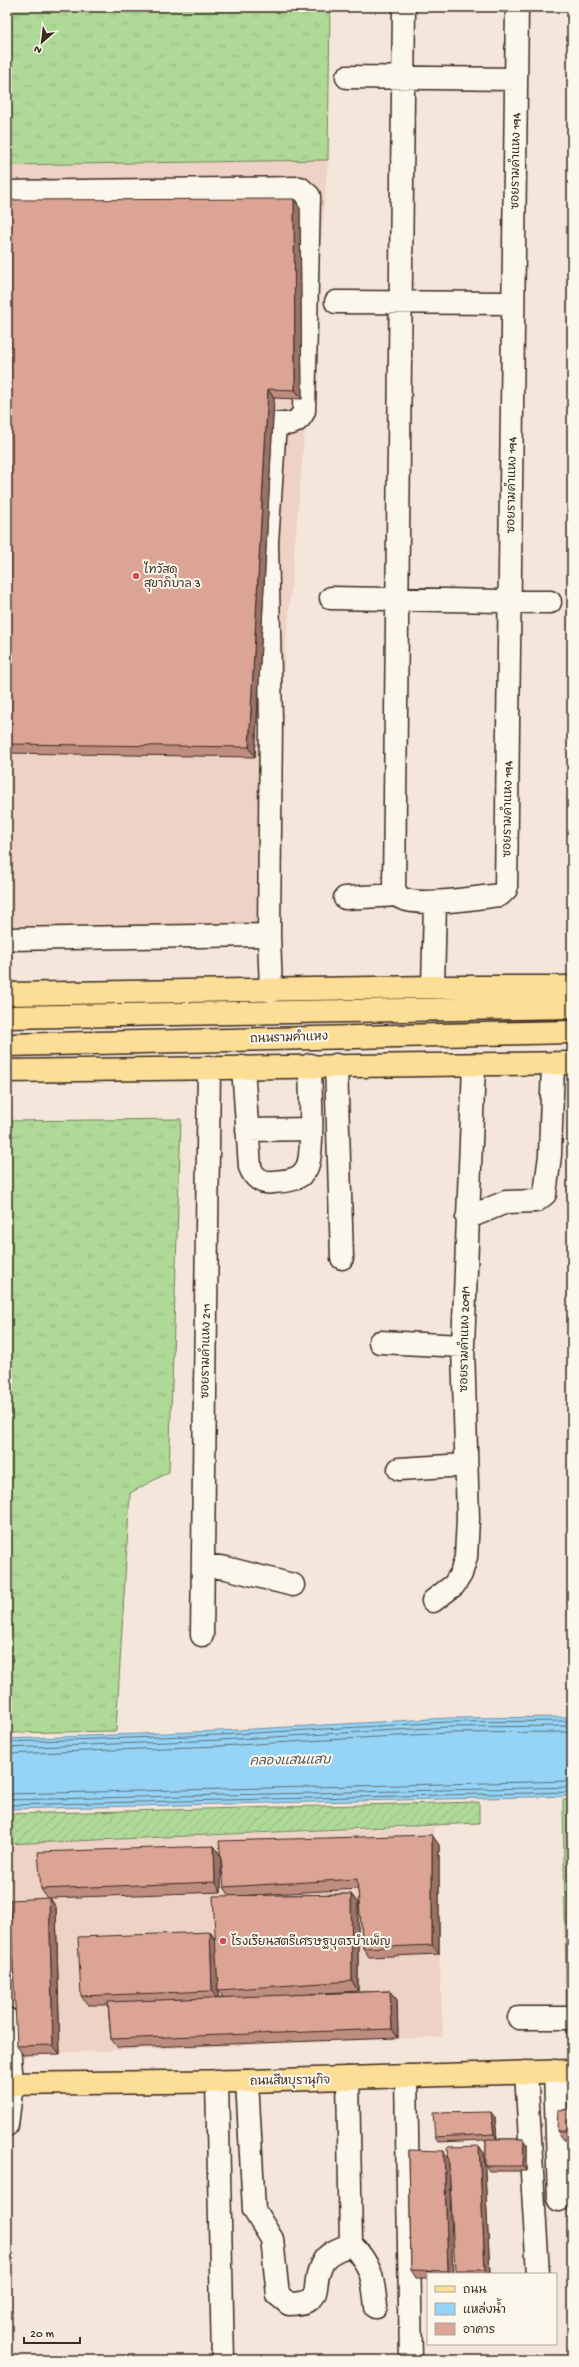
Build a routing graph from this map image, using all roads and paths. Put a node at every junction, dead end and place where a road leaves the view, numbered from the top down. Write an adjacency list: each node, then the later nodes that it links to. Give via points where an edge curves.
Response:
1 (404, 7): 4 (street)
2 (517, 7): 5 (street, ซอยรามคำแหง 194)
3 (347, 77): 4 (street)
4 (403, 77): 5 (street); 7 (street)
5 (516, 79): 9 (street, ซอยรามคำแหง 194)
6 (7, 192): 17 (street, via 300,188 309,196 304,411 301,419 295,423 274,424 267,543 271,720)
7 (400, 301): 8 (street); 9 (street); 11 (street)
8 (336, 302)
9 (513, 303): 12 (street, ซอยรามคำแหง 194)
10 (331, 598): 11 (street)
11 (397, 600): 12 (street); 14 (street, via 394,888)
12 (509, 600): 13 (street); 16 (street, ซอยรามคำแหง 194, via 506,889 500,895)
13 (550, 602)
14 (397, 895): 15 (street); 16 (street, ซอยรามคำแหง 194, via 405,900)
15 (345, 898)
16 (435, 903): 19 (street)
17 (269, 934): 18 (street); 21 (street)
18 (7, 938)
19 (433, 986): 20 (main road); 21 (main road)
20 (572, 987)
21 (271, 991): 22 (main road)
22 (7, 994)
23 (572, 1007): 24 (main road, ถนนรามคำแหง)
24 (7, 1017)
25 (572, 1032): 26 (main road, ถนนรามคำแหง)
26 (7, 1044)
27 (474, 1064): 28 (main road); 30 (main road); 36 (street, ซอยรามคำแหง 209/1)
28 (562, 1064): 36 (street, via 545,1194 536,1201 506,1202)
29 (310, 1065): 30 (main road); 31 (main road); 34 (street)
30 (336, 1065): 37 (street)
31 (243, 1066): 32 (main road); 35 (street)
32 (209, 1067): 33 (main road); 42 (street, ซอยรามคำแหง 211)
33 (7, 1071)
34 (310, 1129): 35 (street); 35 (street, via 309,1160 306,1169 291,1181 268,1183 256,1178 252,1173)
35 (247, 1130)
36 (467, 1218): 39 (street, ซอยรามคำแหง 209/1)
37 (342, 1258)
38 (380, 1342): 39 (street)
39 (463, 1346): 40 (street, ซอยรามคำแหง 209/1)
40 (465, 1465): 41 (street); 44 (street, ซอยรามคำแหง 209/1, via 468,1519 466,1558 454,1585)
41 (399, 1469)
42 (204, 1565): 43 (street); 45 (street, ซอยรามคำแหง 211)
43 (293, 1585)
44 (433, 1601)
45 (202, 1635)
46 (519, 2018): 47 (street)
47 (572, 2018)
48 (7, 2019): 55 (street)
49 (564, 2071): 50 (main road, ถนนสีหบุรานุกิจ); 57 (street)
50 (526, 2072): 51 (main road, ถนนสีหบุรานุกิจ); 59 (street)
51 (406, 2076): 52 (main road, ถนนสีหบุรานุกิจ); 62 (street)
52 (348, 2078): 54 (main road, ถนนสีหบุรานุกิจ); 58 (street)
53 (218, 2081): 54 (main road, ถนนสีหบุรานุกิจ); 55 (main road, ถนนสีหบุรานุกิจ); 61 (street)
54 (247, 2081): 58 (street, via 254,2210 272,2239 278,2295 289,2304 305,2304 311,2300 325,2258)
55 (10, 2084): 56 (street)
56 (7, 2125)
57 (559, 2200)
58 (351, 2244): 60 (street, via 364,2257 371,2269)
59 (538, 2273)
60 (376, 2307)
61 (223, 2360)
62 (411, 2360)

